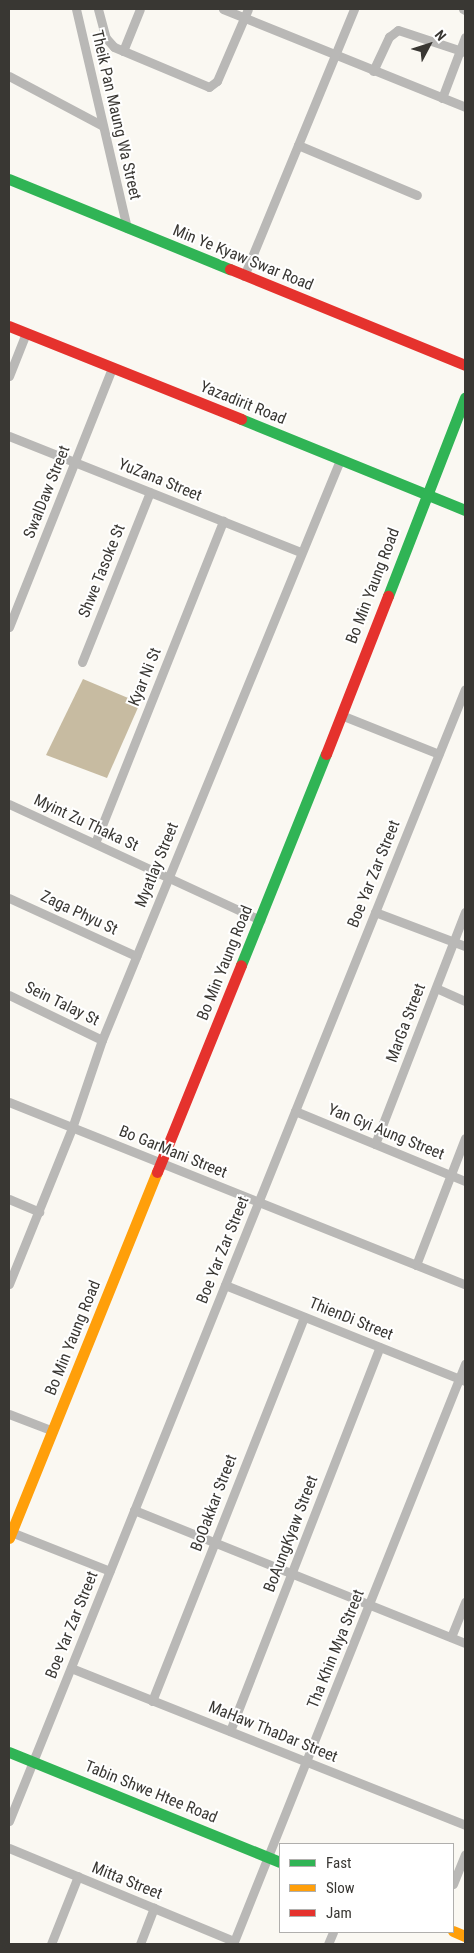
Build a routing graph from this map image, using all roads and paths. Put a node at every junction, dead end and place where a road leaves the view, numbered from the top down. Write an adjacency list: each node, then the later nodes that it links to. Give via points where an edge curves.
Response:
1 (76, 9): 15 (street, Theik Pan Maung Wa Street)
2 (98, 9): 8 (street, via 106,38 114,47)
3 (140, 9): 8 (street)
4 (224, 9): 6 (street)
5 (354, 9): 10 (street)
6 (246, 13): 8 (street, via 213,86 205,87); 10 (street)
7 (465, 37): 9 (street)
8 (124, 51)
9 (463, 51): 11 (street, via 398,30 389,37); 13 (street)
10 (335, 54): 11 (street); 16 (street)
11 (373, 71): 13 (street)
12 (9, 76): 15 (street)
13 (442, 98): 14 (street)
14 (465, 107)
15 (103, 126): 19 (street, Theik Pan Maung Wa Street)
16 (298, 145): 18 (street); 20 (street)
17 (9, 178): 19 (street, Min Ye Kyaw Swar Road)
18 (418, 194)
19 (127, 228): 20 (street, Min Ye Kyaw Swar Road)
20 (244, 276): 23 (street, Min Ye Kyaw Swar Road)
21 (9, 326): 22 (street, Yazadirit Road)
22 (26, 333): 24 (street, Yazadirit Road); 25 (street)
23 (465, 365)
24 (112, 368): 28 (street, Yazadirit Road); 29 (street, SwalDaw Street)
25 (9, 376)
26 (465, 397): 30 (street, Bo Min Yaung Road)
27 (9, 436): 29 (street, YuZana Street)
28 (340, 460): 30 (street, Yazadirit Road); 34 (street, Myatlay Street)
29 (75, 462): 31 (street, YuZana Street); 35 (street, SwalDaw Street)
30 (428, 489): 32 (street, Yazadirit Road); 38 (street, Bo Min Yaung Road)
31 (150, 492): 33 (street, YuZana Street); 36 (street, Shwe Tasoke St)
32 (465, 510)
33 (223, 521): 34 (street, YuZana Street); 41 (street, Kyar Ni St)
34 (300, 552): 42 (street, Myatlay Street)
35 (9, 627)
36 (82, 662)
37 (465, 690): 39 (street, Boe Yar Zar Street)
38 (341, 715): 39 (street); 46 (street, Bo Min Yaung Road)
39 (439, 754): 44 (street, Boe Yar Zar Street)
40 (9, 804): 41 (street, Myint Zu Thaka St)
41 (95, 843): 42 (street, Myint Zu Thaka St)
42 (169, 877): 46 (street, Myint Zu Thaka St); 49 (street, Myatlay Street)
43 (9, 898): 49 (street, Zaga Phyu St)
44 (375, 912): 47 (street); 55 (street, Boe Yar Zar Street)
45 (465, 912): 47 (street, MarGa Street)
46 (260, 920): 59 (street, Bo Min Yaung Road)
47 (454, 942): 48 (street); 50 (street, MarGa Street)
48 (465, 946)
49 (136, 956): 53 (street, Myatlay Street)
50 (436, 988): 52 (street); 58 (street, MarGa Street)
51 (9, 995): 53 (street, Sein Talay St)
52 (465, 1000)
53 (102, 1040): 56 (street, Myatlay Street)
54 (9, 1102): 56 (street, Bo GarMani Street)
55 (295, 1111): 58 (street, Yan Gyi Aung Street); 63 (street, Boe Yar Zar Street)
56 (72, 1128): 59 (street, Bo GarMani Street); 64 (street, Myatlay Street)
57 (465, 1138): 60 (street)
58 (375, 1144): 60 (street, Yan Gyi Aung Street)
59 (162, 1163): 63 (street, Bo GarMani Street); 74 (street, Bo Min Yaung Road)
60 (450, 1175): 61 (street, Yan Gyi Aung Street); 65 (street)
61 (465, 1181)
62 (9, 1200): 64 (street)
63 (259, 1202): 65 (street, Bo GarMani Street); 68 (street, Boe Yar Zar Street)
64 (39, 1212): 66 (street, Myatlay Street)
65 (416, 1265): 67 (street, Bo GarMani Street)
66 (9, 1284)
67 (465, 1284)
68 (225, 1286): 69 (street, ThienDi Street); 75 (street, Boe Yar Zar Street)
69 (304, 1317): 70 (street, ThienDi Street); 77 (street, BoOakkar Street)
70 (380, 1347): 72 (street, ThienDi Street); 79 (street, BoAungKyaw Street)
71 (465, 1364): 72 (street, Tha Khin Mya Street)
72 (462, 1380): 81 (street, Tha Khin Mya Street)
73 (9, 1414): 74 (street)
74 (53, 1431): 76 (street, Bo Min Yaung Road)
75 (134, 1510): 77 (street); 78 (street, Boe Yar Zar Street)
76 (10, 1535): 78 (street)
77 (215, 1542): 79 (street); 85 (street, BoOakkar Street)
78 (110, 1571): 84 (street, Boe Yar Zar Street)
79 (292, 1573): 81 (street); 86 (street, BoAungKyaw Street)
80 (465, 1602): 82 (street)
81 (370, 1604): 82 (street); 88 (street, Tha Khin Mya Street)
82 (451, 1637): 83 (street)
83 (465, 1642)
84 (71, 1668): 85 (street, MaHaw ThaDar Street); 89 (street, Boe Yar Zar Street)
85 (152, 1700): 86 (street, MaHaw ThaDar Street)
86 (230, 1731): 88 (street, MaHaw ThaDar Street)
87 (9, 1752): 89 (street, Tabin Shwe Htee Road)
88 (306, 1761): 91 (street, MaHaw ThaDar Street); 94 (street, Tha Khin Mya Street)
89 (33, 1762): 90 (street, Boe Yar Zar Street); 94 (street, Tabin Shwe Htee Road)
90 (9, 1821)
91 (465, 1825)
92 (9, 1848): 96 (street, Mitta Street)
93 (465, 1854): 97 (street)
94 (268, 1856): 95 (street, Tabin Shwe Htee Road); 99 (street, Tha Khin Mya Street)
95 (279, 1862)
96 (78, 1876): 98 (street, Mitta Street); 100 (street)
97 (454, 1882)
98 (154, 1908): 99 (street, Mitta Street); 101 (street)
99 (233, 1942)
100 (51, 1944)
101 (140, 1944)

